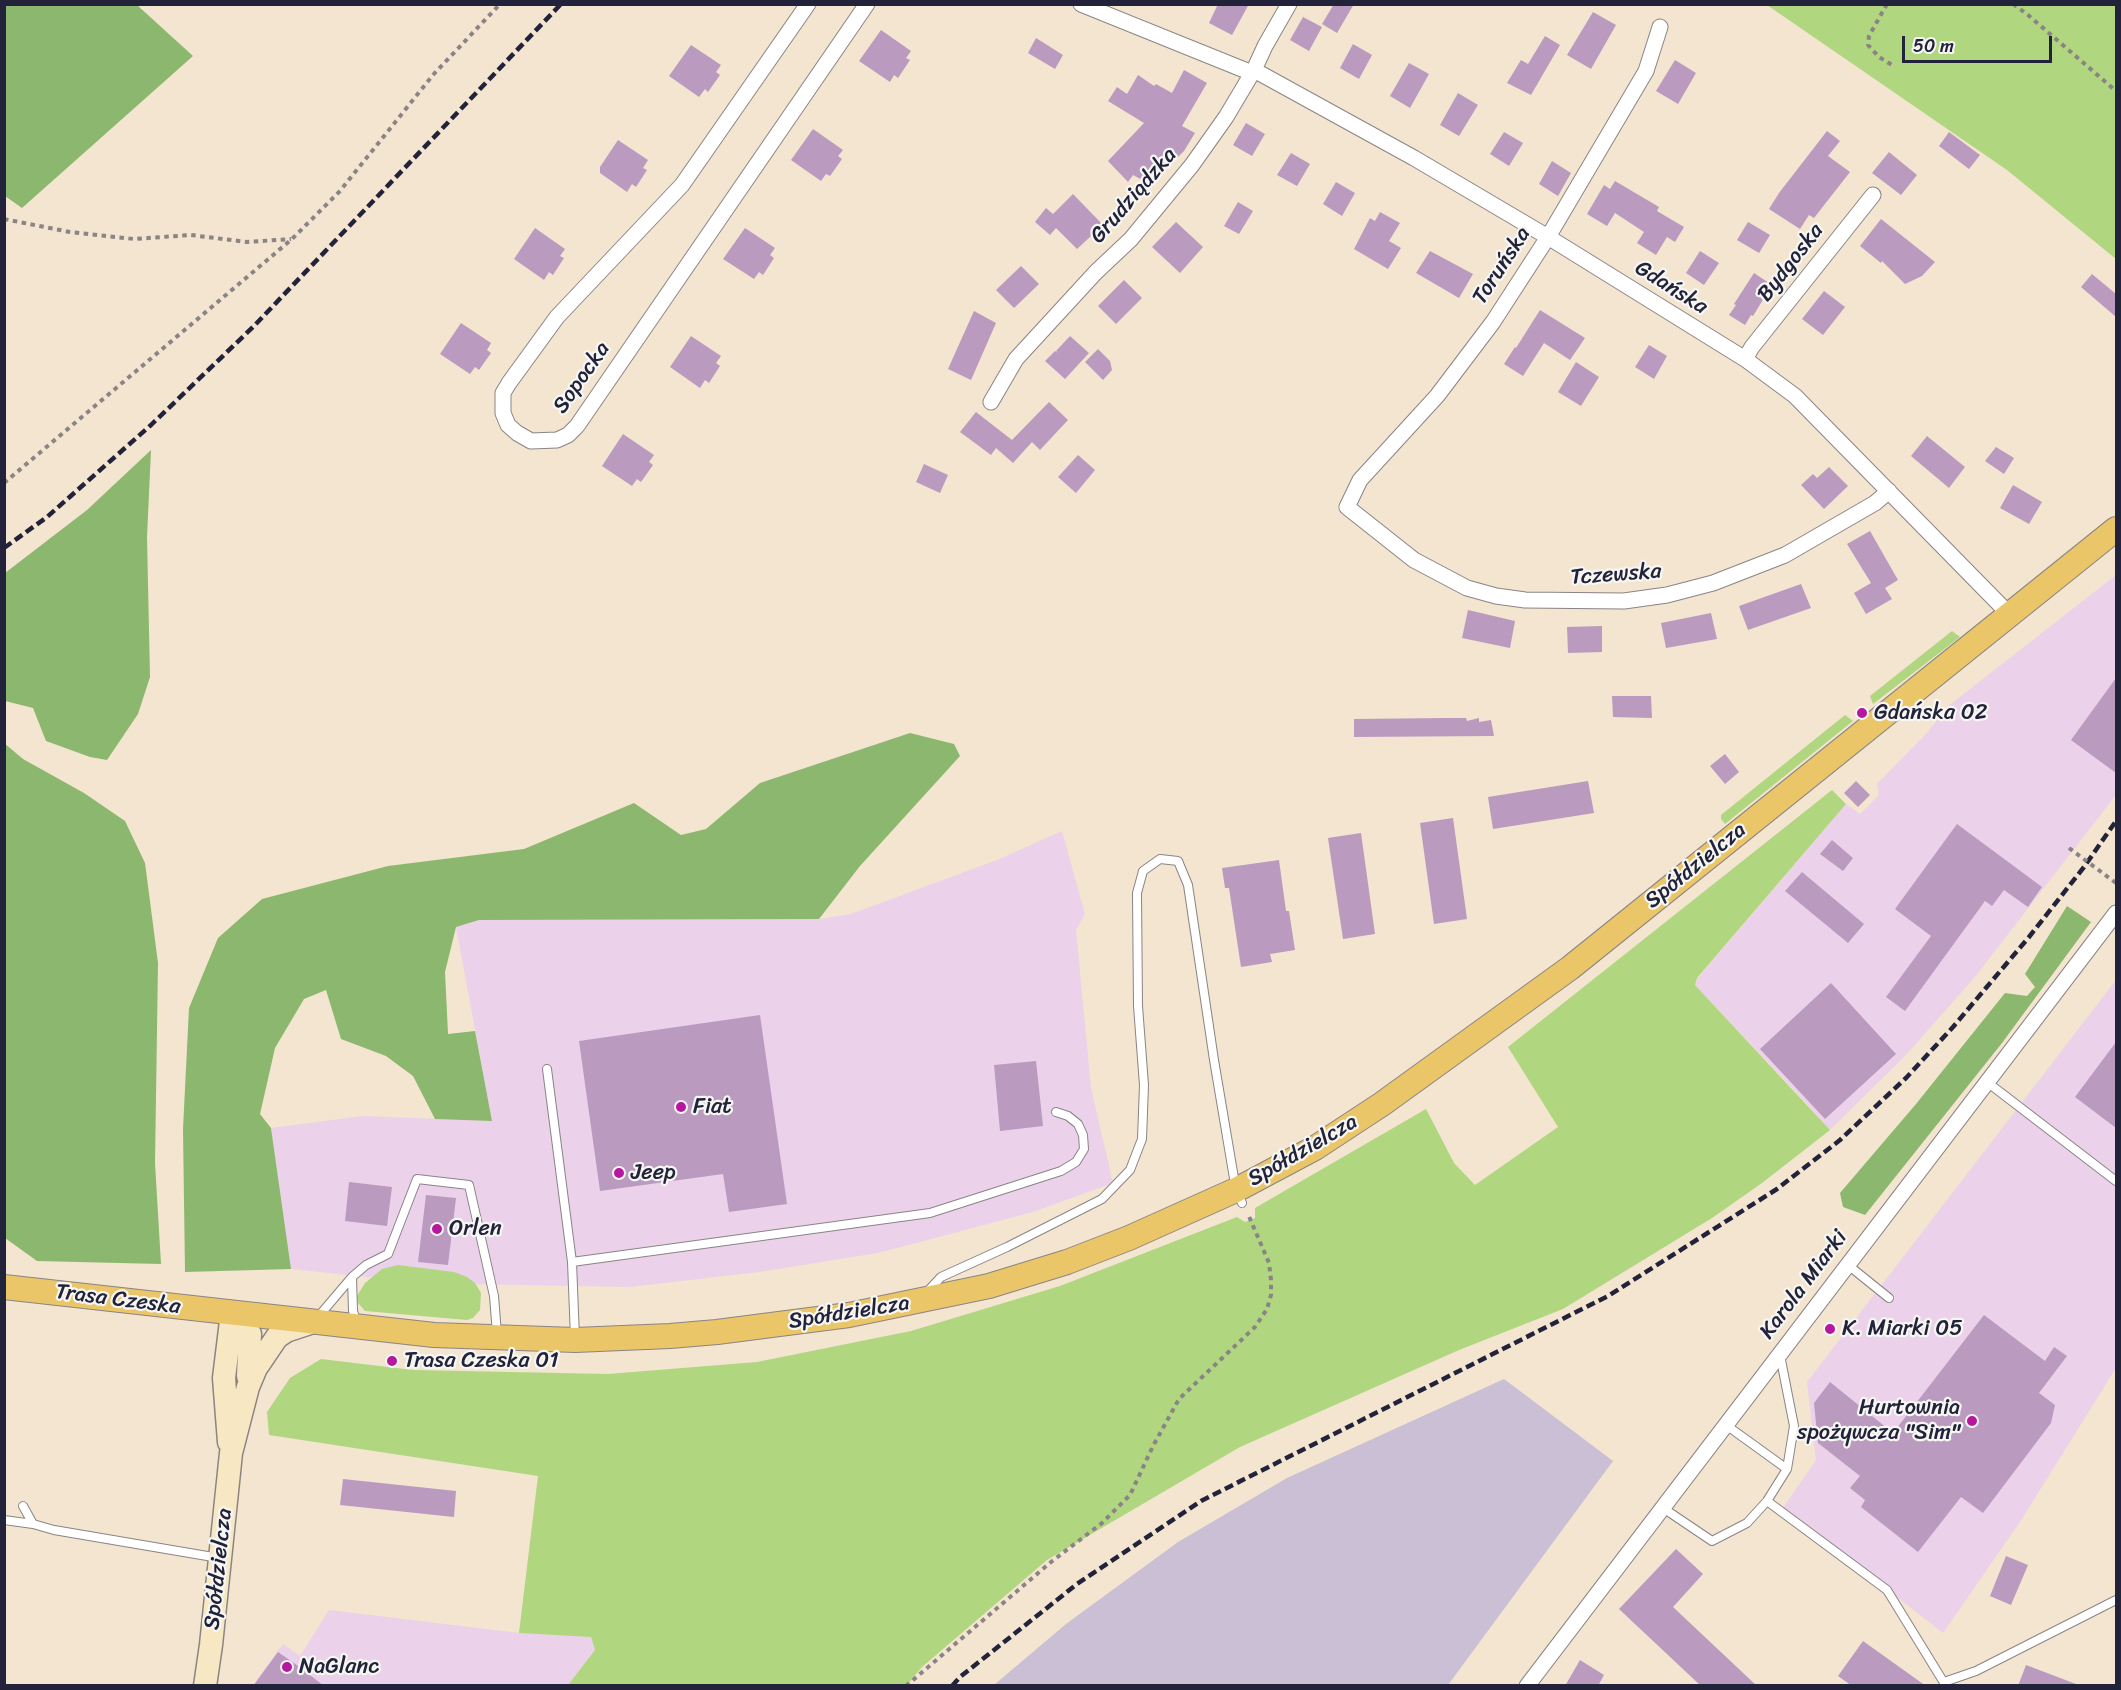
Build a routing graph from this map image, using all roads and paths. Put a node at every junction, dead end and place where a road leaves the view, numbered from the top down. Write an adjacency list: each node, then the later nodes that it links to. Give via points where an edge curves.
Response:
1 (500, 4): 15 (path, via 433,75 340,191)
2 (808, 4): 3 (street, Sopocka, via 682,185 558,317 509,383 503,393 503,413 517,433 531,441 557,440 577,426)
3 (867, 4)
4 (1081, 4): 10 (street, Gdańska)
5 (1288, 4): 10 (street, Grudziądzka)
6 (1887, 4): 9 (path, via 1868,45)
7 (2013, 4): 11 (path)
8 (1660, 27): 14 (street, Toruńska, via 1646,71)
9 (1892, 65)
10 (1253, 71): 14 (street, Gdańska, via 1414,158); 17 (street, Grudziądzka, via 1192,165 1131,239 1016,359)
11 (2116, 91)
12 (1873, 195): 16 (street, Bydgoska)
13 (4, 219): 15 (path, via 134,239 190,235 247,242)
14 (1548, 237): 16 (street, Gdańska); 20 (street, Toruńska, via 1486,331 1437,396 1360,480)
15 (292, 239): 18 (path)
16 (1745, 359): 19 (street, Gdańska, via 1795,396)
17 (991, 402)
18 (4, 483)
19 (1888, 491): 20 (street, Tczewska, via 1875,503 1785,555 1713,583 1624,601 1525,600 1467,588 1414,560); 22 (street, Gdańska)
20 (1347, 507)
21 (2116, 529): 22 (main road, Spółdzielcza)
22 (2010, 615): 30 (main road, Spółdzielcza, via 1570,968 1372,1111)
23 (2069, 848): 24 (path, bridge)
24 (2116, 883)
25 (2116, 913): 27 (street, Karola Miarki)
26 (547, 1069): 31 (lane)
27 (1988, 1082): 29 (lane); 32 (street, Karola Miarki)
28 (1056, 1112): 31 (lane, via 1078,1124 1083,1135 1084,1149 1076,1162 1061,1171 930,1213)
29 (2116, 1181)
30 (1239, 1197): 36 (main road, Spółdzielcza, via 1067,1262); 36 (lane, via 1188,885 1178,861 1160,859 1143,871 1137,894 1138,1006 1144,1085 1142,1139 1130,1170 1102,1199 940,1277); 56 (path, via 1269,1263 1271,1295 1261,1318 1241,1342 1179,1399 1123,1502)
31 (572, 1262): 41 (lane)
32 (1848, 1265): 35 (lane); 42 (street, Karola Miarki)
33 (352, 1277): 38 (lane); 39 (lane, via 353,1311); 40 (lane, via 388,1254 417,1179 470,1185 494,1296)
34 (4, 1287): 37 (main road, Trasa Czeska)
35 (1889, 1298)
36 (919, 1302): 41 (main road, Spółdzielcza, via 717,1332)
37 (232, 1313): 38 (main road, Spółdzielcza); 43 (street, Spółdzielcza, via 250,1334); 45 (street, Spółdzielcza, via 224,1378)
38 (313, 1322): 39 (main road, Spółdzielcza); 43 (street, Spółdzielcza, via 277,1337)
39 (358, 1327): 40 (main road, Spółdzielcza)
40 (497, 1338): 41 (main road, Spółdzielcza)
41 (575, 1340)
42 (1780, 1354): 44 (street, Karola Miarki); 46 (lane, via 1794,1426)
43 (248, 1387): 45 (street, Spółdzielcza)
44 (1726, 1425): 46 (lane); 49 (street, Karola Miarki)
45 (231, 1453): 52 (street, Spółdzielcza)
46 (1787, 1468): 47 (lane)
47 (1767, 1501): 49 (lane, via 1747,1523 1712,1541); 54 (lane, via 1887,1590)
48 (23, 1506): 51 (lane)
49 (1663, 1508): 57 (street, Karola Miarki)
50 (4, 1520): 51 (lane)
51 (33, 1524): 52 (lane)
52 (220, 1558): 55 (street, Spółdzielcza)
53 (2116, 1600): 54 (lane)
54 (1945, 1684)
55 (205, 1686)
56 (906, 1686)
57 (1527, 1686)

